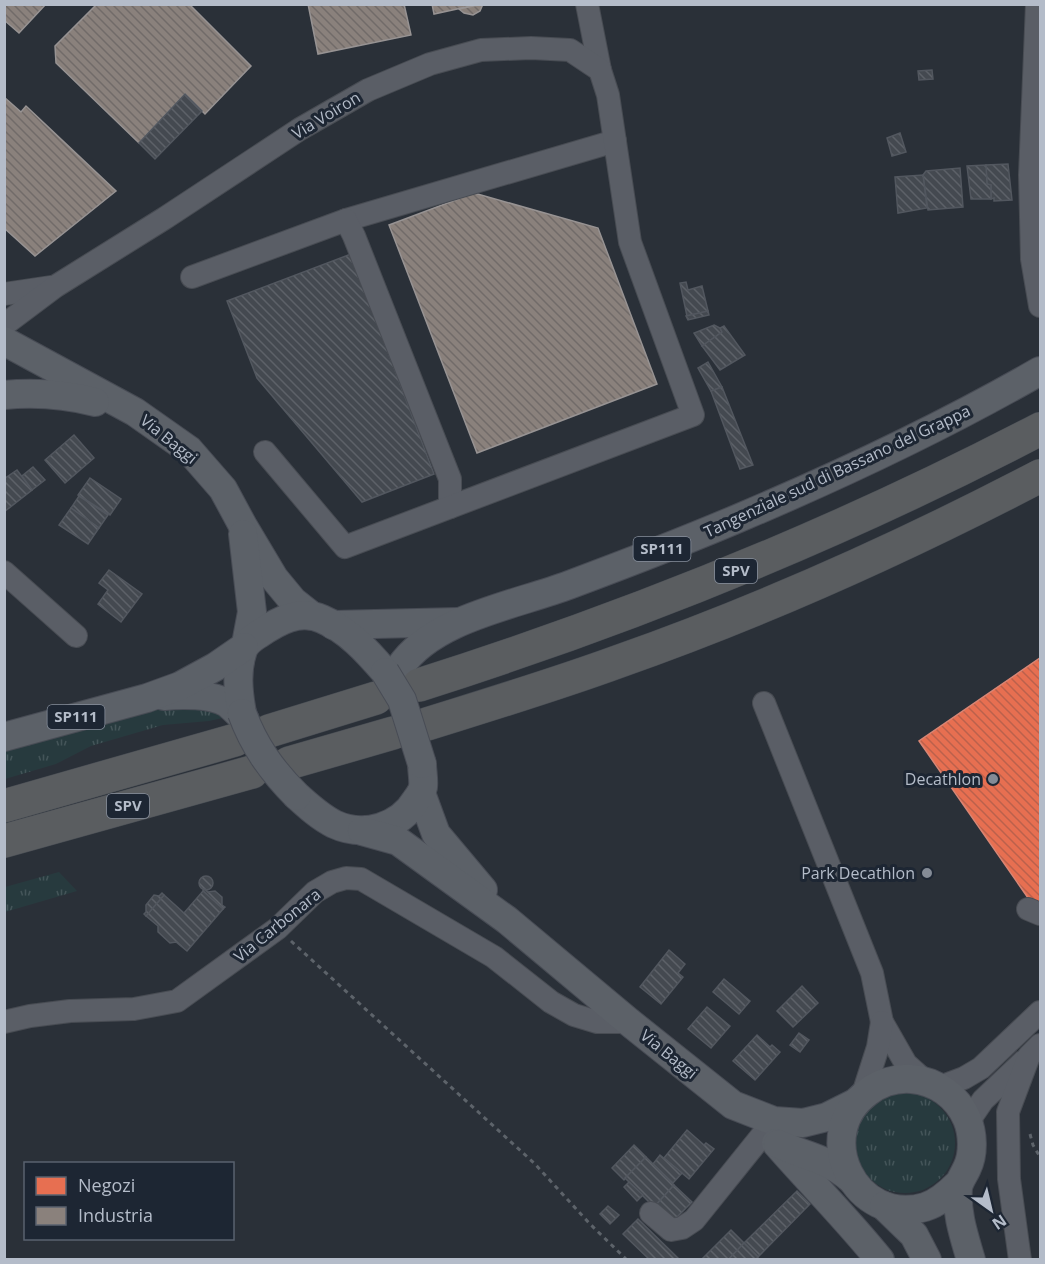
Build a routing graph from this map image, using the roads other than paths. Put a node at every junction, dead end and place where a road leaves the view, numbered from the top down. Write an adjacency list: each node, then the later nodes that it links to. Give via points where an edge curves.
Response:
1 (587, 4): 3 (street)
2 (1037, 4): 9 (street, via 1030,175 1032,258)
3 (600, 70): 4 (street); 7 (street, Via Voiron, via 570,50 531,48 481,50 430,64 368,90 300,129)
4 (615, 141): 5 (street); 20 (street, via 630,242 693,415)
5 (346, 220): 6 (street); 20 (street, via 450,479)
6 (192, 277)
7 (56, 286): 8 (street, Via Voiron); 10 (street, Via Voiron)
8 (4, 294)
9 (1041, 306)
10 (26, 308): 11 (street, Via Voiron); 13 (street, via 24,342)
11 (4, 325)
12 (4, 341): 13 (main road, Via Baggi)
13 (33, 358): 16 (main road, Via Baggi)
14 (1041, 371): 24 (main road, Tangenziale sud di Bassano del Grappa / SP111, via 972,410 746,515 549,593)
15 (4, 395): 16 (main road, Via Baggi, via 65,394)
16 (135, 412): 21 (main road, Via Baggi, via 189,450 223,489)
17 (1041, 429): 27 (highway, SPV, via 881,507 709,582 527,650)
18 (265, 452): 20 (street, via 345,548)
19 (1041, 476): 30 (highway, SPV, via 877,555 708,628 563,681)
20 (450, 507)
21 (243, 526): 23 (main road, Via Baggi, via 274,578 293,601); 26 (main road, Via Baggi, via 252,612)
22 (4, 572): 25 (street)
23 (323, 620): 24 (main road, Tangenziale sud di Bassano del Grappa / SP111); 26 (main road, Tangenziale sud di Bassano del Grappa / SP111, via 293,616 277,621); 27 (main road, via 359,643)
24 (460, 622): 27 (main road, Tangenziale sud di Bassano del Grappa / SP111, via 407,657)
25 (76, 636)
26 (245, 646): 28 (main road, Tangenziale sud di Bassano del Grappa / SP111, via 180,686); 31 (main road, via 237,687)
27 (397, 684): 31 (highway, SPV); 36 (main road, bridge, via 422,764)
28 (147, 698): 31 (main road, Tangenziale sud di Bassano del Grappa / SP111, via 183,693 221,701); 33 (main road, Tangenziale sud di Bassano del Grappa / SP111)
29 (764, 703): 44 (street, via 872,973)
30 (427, 723)
31 (246, 724): 37 (highway, SPV); 38 (main road, bridge, via 259,752 297,796 335,825)
32 (393, 733): 34 (highway)
33 (4, 737)
34 (289, 763)
35 (252, 772): 39 (highway, SPV)
36 (421, 793): 38 (main road, via 401,819); 40 (main road, Via Baggi, via 436,834)
37 (4, 806)
38 (362, 831): 40 (main road, Via Baggi, via 398,841)
39 (4, 841)
40 (507, 920): 43 (main road, Via Baggi)
41 (1041, 1012): 46 (street, via 981,1068 964,1078)
42 (4, 1022): 43 (street, Via Carbonara, via 177,1001 278,928 315,892 346,878 361,879 494,957 574,1015 597,1022)
43 (629, 1022): 48 (main road, Via Baggi)
44 (882, 1022): 46 (street, via 906,1064); 47 (street, via 878,1047)
45 (1035, 1051): 49 (street, via 983,1100); 58 (street, via 1008,1112 1009,1179)
46 (932, 1084): 47 (main road, via 891,1080); 49 (main road, via 952,1096)
47 (859, 1100): 48 (main road, Via Baggi, via 827,1117 803,1124 774,1121); 51 (main road, via 842,1132 843,1156)
48 (734, 1105): 50 (main road)
49 (968, 1122): 52 (main road, via 972,1144 969,1165)
50 (770, 1138): 51 (main road, via 827,1161); 54 (street, via 682,1228 671,1230); 55 (main road)
51 (851, 1179): 53 (main road)
52 (958, 1184): 53 (main road, via 925,1207); 57 (main road, via 957,1204)
53 (884, 1206): 56 (main road, via 914,1235)
54 (651, 1214)
55 (880, 1260)
56 (927, 1260)
57 (971, 1260)
58 (1020, 1260)

